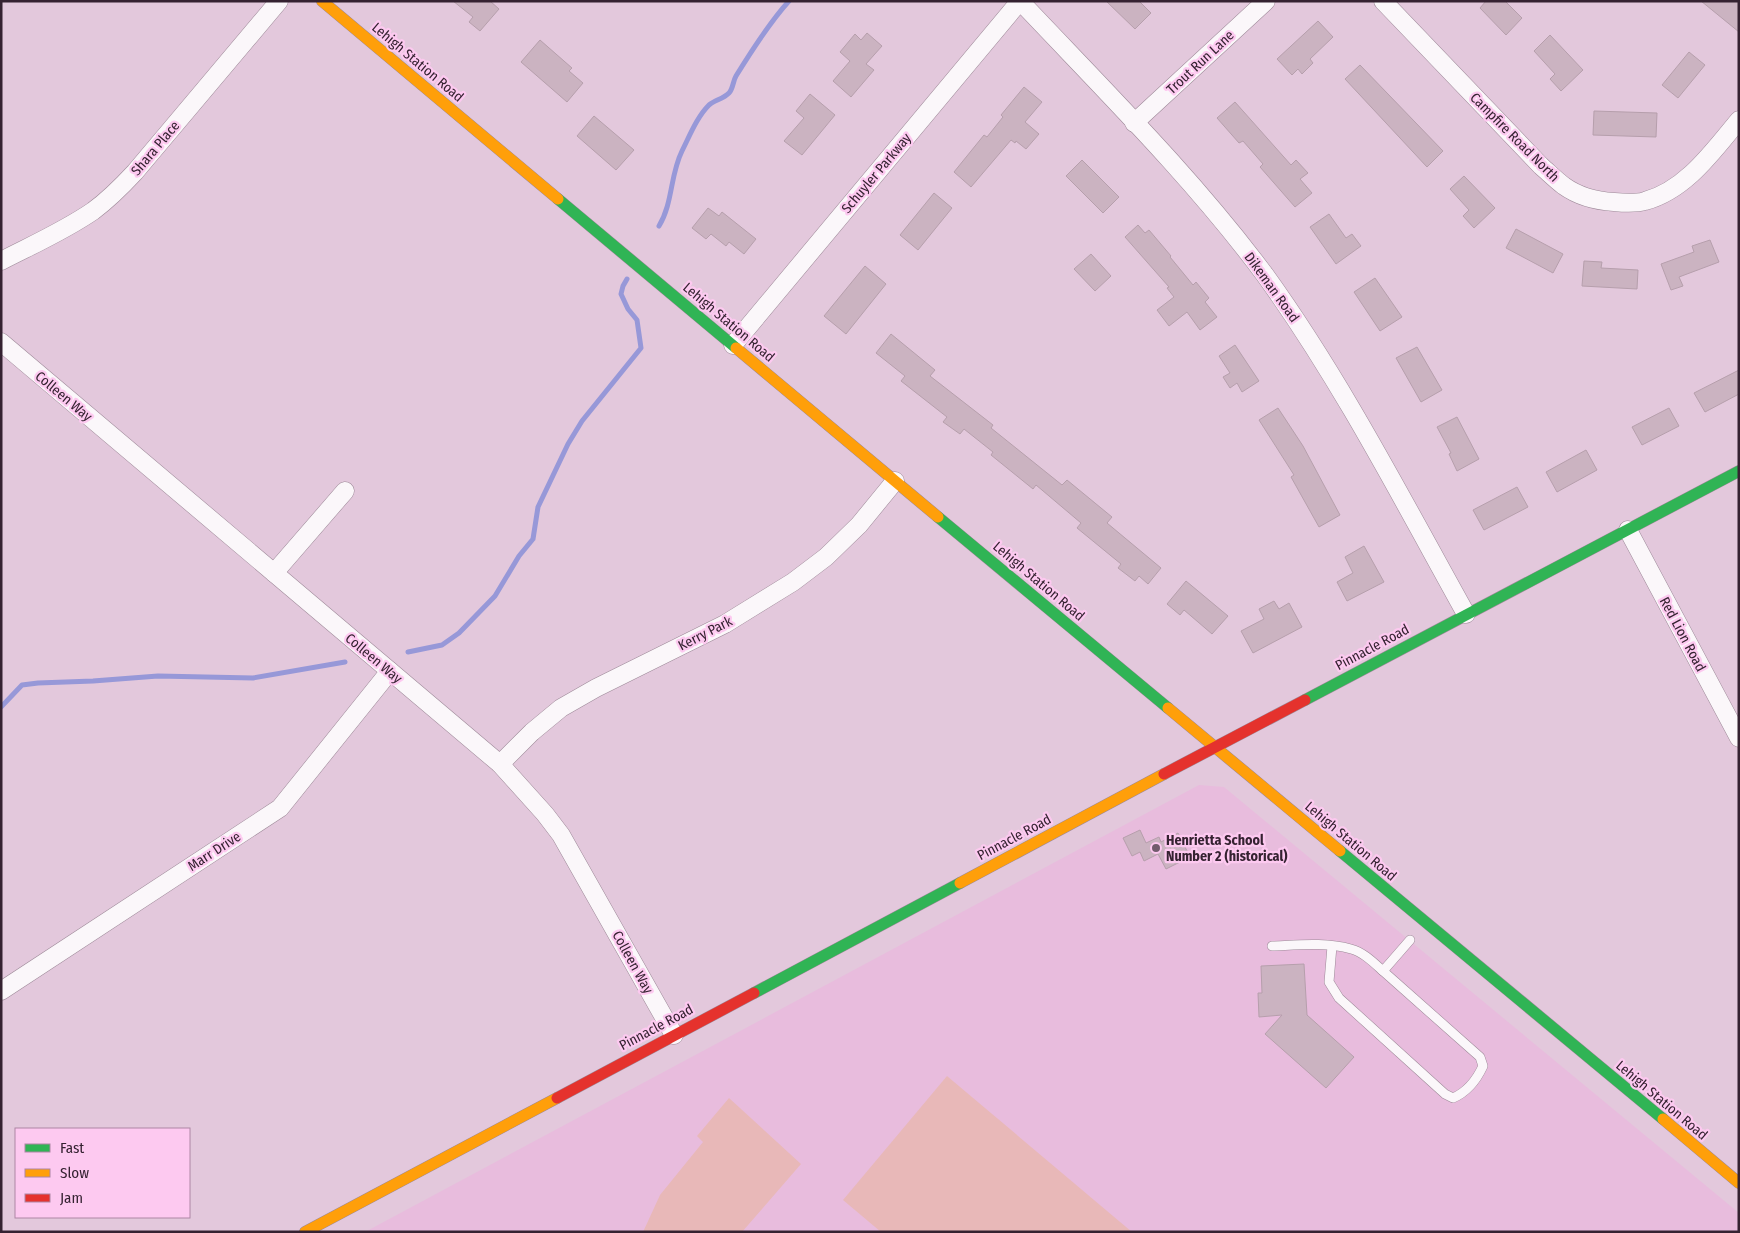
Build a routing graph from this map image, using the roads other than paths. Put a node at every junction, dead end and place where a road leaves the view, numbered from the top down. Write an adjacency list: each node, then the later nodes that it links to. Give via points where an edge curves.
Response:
1 (278, 1): 8 (street, Shara Place, via 116,192 93,211)
2 (322, 1): 10 (main road, Lehigh Station Road)
3 (1020, 1): 7 (street, Dikeman Road); 10 (street, Schuyler Parkway)
4 (1266, 1): 7 (street, Trout Run Lane)
5 (1383, 1): 6 (street, Campfire Road North, via 1541,166 1565,186 1588,198 1630,203 1646,201 1666,192 1705,161)
6 (1739, 120)
7 (1134, 123): 16 (street, Dikeman Road, via 1222,221 1304,332 1372,444)
8 (1, 261)
9 (1, 342): 15 (street, Colleen Way)
10 (733, 345): 12 (main road, Lehigh Station Road)
11 (1739, 471): 14 (main road, Pinnacle Road)
12 (895, 481): 19 (main road, Lehigh Station Road); 20 (street, Kerry Park, via 826,557 794,582 725,624 561,708)
13 (345, 491): 15 (street)
14 (1628, 530): 16 (main road, Pinnacle Road); 18 (street, Red Lion Road)
15 (274, 573): 17 (street, Colleen Way)
16 (1466, 614): 19 (main road, Pinnacle Road)
17 (390, 672): 20 (street, Colleen Way); 25 (street, Marr Drive, via 280,808)
18 (1739, 738)
19 (1215, 747): 26 (main road, Pinnacle Road); 27 (main road, Lehigh Station Road)
20 (500, 764): 26 (street, Colleen Way, via 561,836)
21 (1410, 940): 24 (lane)
22 (1272, 946): 23 (lane)
23 (1332, 946): 24 (lane, via 1352,949); 24 (lane, via 1329,982 1338,998 1445,1094 1453,1098 1462,1094 1483,1066 1480,1057)
24 (1383, 971)
25 (1, 991)
26 (674, 1035): 28 (main road, Pinnacle Road)
27 (1739, 1183)
28 (305, 1232)

